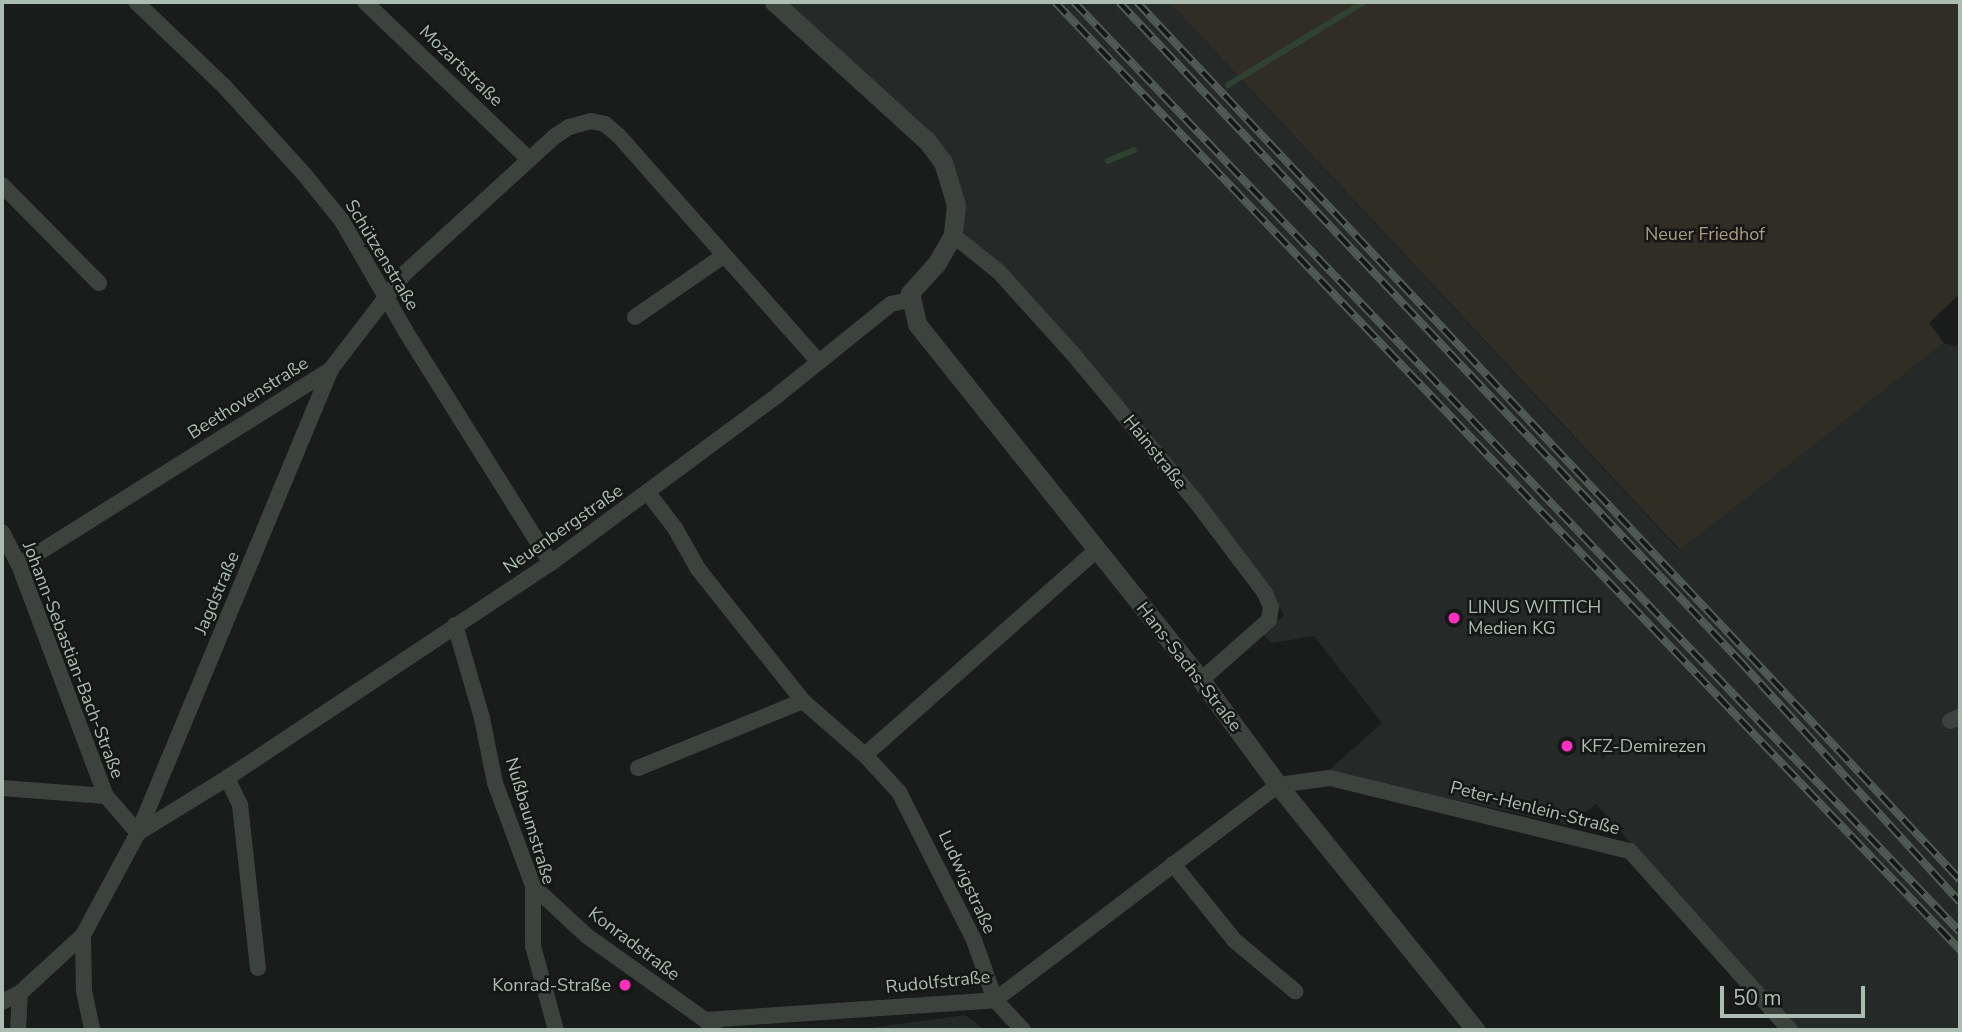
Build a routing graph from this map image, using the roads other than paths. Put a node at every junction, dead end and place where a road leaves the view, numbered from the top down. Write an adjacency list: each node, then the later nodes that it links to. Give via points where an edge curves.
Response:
1 (135, 2): 9 (street, Schützenstraße, via 224,86 304,174 342,221)
2 (365, 2): 4 (street, Mozartstraße)
3 (774, 2): 6 (street, via 927,141 943,162 956,205)
4 (529, 159): 7 (street, Beethovenstraße, via 569,127 591,121 605,124); 9 (street, Beethovenstraße)
5 (2, 185): 8 (street)
6 (953, 235): 10 (street, via 936,264 912,289); 20 (street, Hainstraße, via 999,272 1073,354 1265,593 1271,607 1269,620)
7 (723, 256): 11 (street); 12 (street)
8 (99, 283)
9 (386, 296): 13 (street, Beethovenstraße); 17 (street, Schützenstraße)
10 (909, 300): 12 (street, Neuenbergstraße, via 891,304); 16 (street, Hans-Sachs-Straße, via 917,324)
11 (635, 317)
12 (818, 361): 14 (street, Neuenbergstraße)
13 (331, 369): 18 (street, Beethovenstraße); 28 (street, Jagdstraße)
14 (648, 493): 17 (street, Neuenbergstraße); 21 (street, Ludwigstraße, via 698,569)
15 (2, 532): 18 (street, Johann-Sebastian-Bach-Straße)
16 (1097, 550): 20 (street, Hans-Sachs-Straße); 22 (street)
17 (551, 563): 19 (street, Neuenbergstraße)
18 (19, 565): 27 (street, Johann-Sebastian-Bach-Straße)
19 (455, 625): 24 (street, Neuenbergstraße); 30 (street, Nußbaumstraße, via 495,783)
20 (1201, 680): 25 (street, Hans-Sachs-Straße)
21 (803, 701): 22 (street, Ludwigstraße); 23 (street)
22 (865, 755): 35 (street, Ludwigstraße, via 899,792 917,822 974,940)
23 (638, 768)
24 (227, 778): 28 (street, Neuenbergstraße); 32 (street, via 240,805)
25 (1278, 785): 29 (street, Rudolfstraße); 42 (street, Hans-Sachs-Straße); 43 (street, Peter-Henlein-Straße, via 1330,778 1630,851)
26 (2, 788): 27 (street)
27 (106, 796): 28 (street, Johann-Sebastian-Bach-Straße)
28 (138, 833): 31 (street, Neuenbergstraße)
29 (1173, 864): 33 (street, via 1234,940); 35 (street, Rudolfstraße)
30 (533, 886): 37 (street, Konradstraße, via 587,936); 40 (street, Nußbaumstraße, via 533,946)
31 (83, 935): 34 (street, Neuenbergstraße); 39 (street, via 84,991)
32 (258, 968)
33 (1295, 992)
34 (20, 993): 36 (street, Neuenbergstraße); 38 (street)
35 (995, 1000): 37 (street, Rudolfstraße); 41 (street, Ludwigstraße)
36 (2, 1002)
37 (710, 1025)
38 (18, 1030)
39 (92, 1030)
40 (556, 1030)
41 (1023, 1030)
42 (1476, 1030)
43 (1790, 1030)

